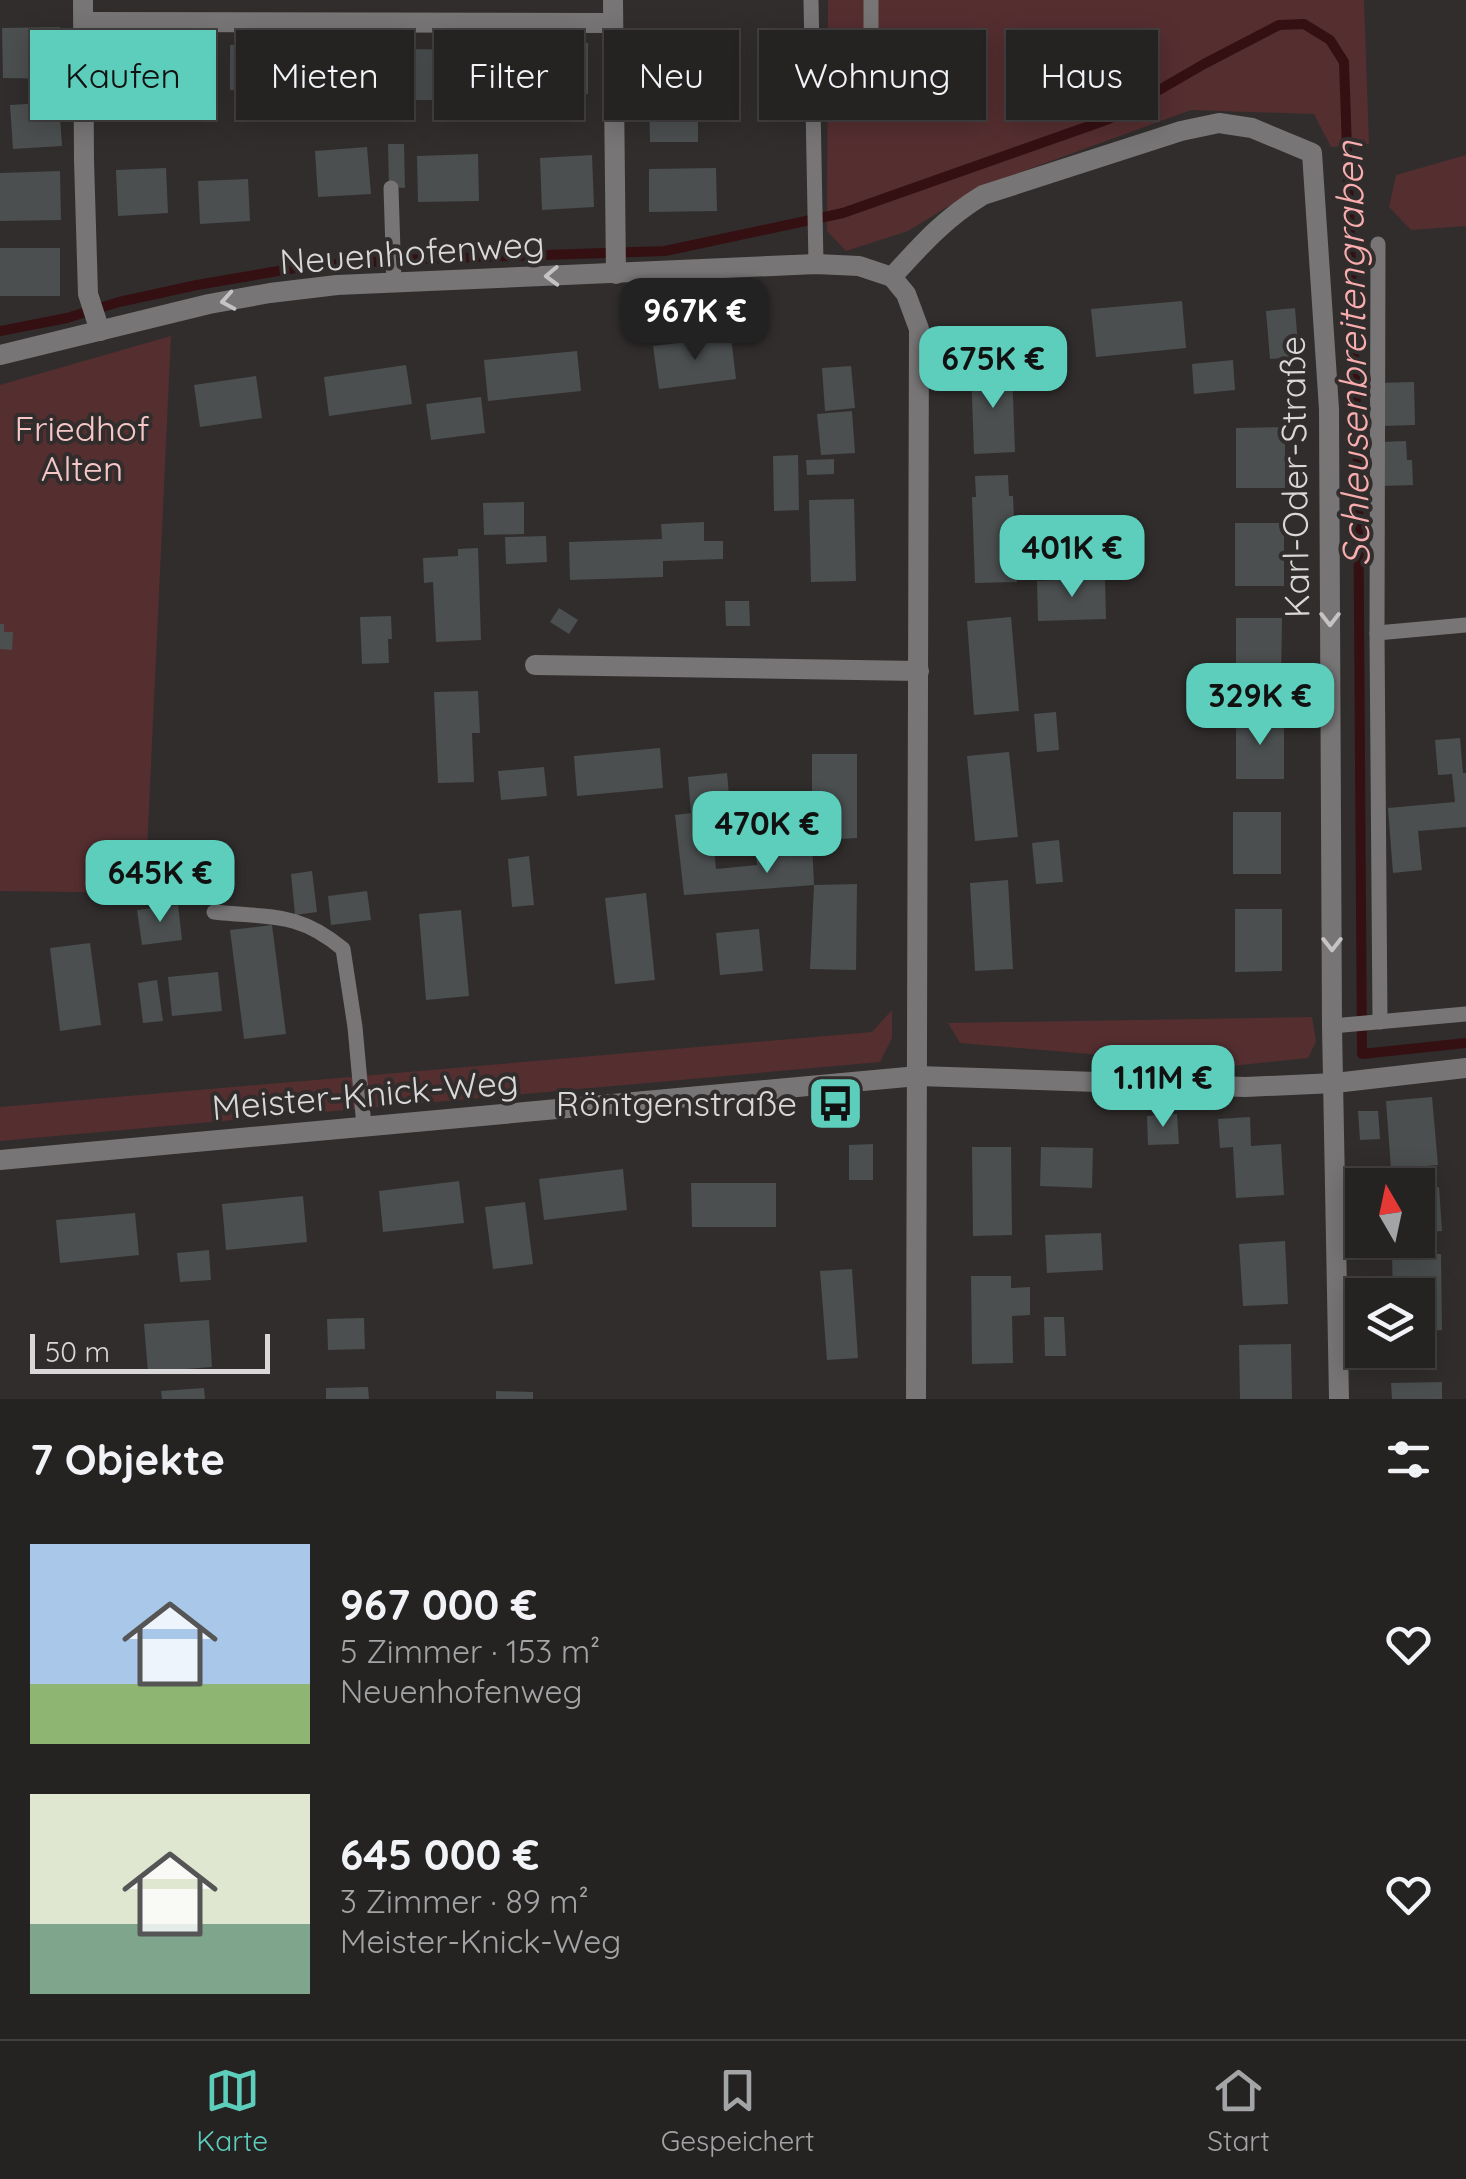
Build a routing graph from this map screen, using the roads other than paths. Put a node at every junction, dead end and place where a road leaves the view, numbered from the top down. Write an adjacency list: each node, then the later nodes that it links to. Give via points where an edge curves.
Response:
1 (84, 0): 5 (street)
2 (613, 0): 6 (street)
3 (812, 0): 11 (lane)
4 (872, 0): 7 (lane)
5 (84, 22): 6 (street); 14 (street, via 88,294)
6 (613, 23): 10 (street)
7 (871, 30)
8 (392, 188): 12 (lane)
9 (1378, 244): 17 (lane)
10 (615, 262): 11 (street, Neuenhofenweg); 12 (street, Neuenhofenweg, one-way to 12)
11 (816, 264): 13 (street, Neuenhofenweg, via 858,266)
12 (394, 276): 14 (street, Neuenhofenweg, one-way to 14, via 270,293)
13 (892, 277): 19 (street, via 919,329); 23 (street, Karl-Oder-Straße, one-way to 23, via 956,211 984,195 1181,131 1219,123 1252,128 1312,153 1329,408)
14 (100, 331): 15 (street, Neuenhofenweg)
15 (0, 356)
16 (1466, 625): 17 (lane)
17 (1377, 633): 22 (lane)
18 (535, 665): 19 (street)
19 (919, 671): 25 (street)
20 (214, 912): 27 (lane, via 281,916 343,949)
21 (1466, 1014): 22 (lane)
22 (1380, 1022): 23 (lane)
23 (1332, 1026): 26 (street, Karl-Oder-Straße)
24 (1466, 1068): 26 (street, Meister-Knick-Weg)
25 (918, 1076): 26 (street, Meister-Knick-Weg, via 1245,1087); 27 (street, Meister-Knick-Weg); 29 (street)
26 (1335, 1083): 30 (street, Karl-Oder-Straße)
27 (364, 1126): 28 (street, Meister-Knick-Weg)
28 (0, 1160)
29 (916, 1399)
30 (1339, 1399)

